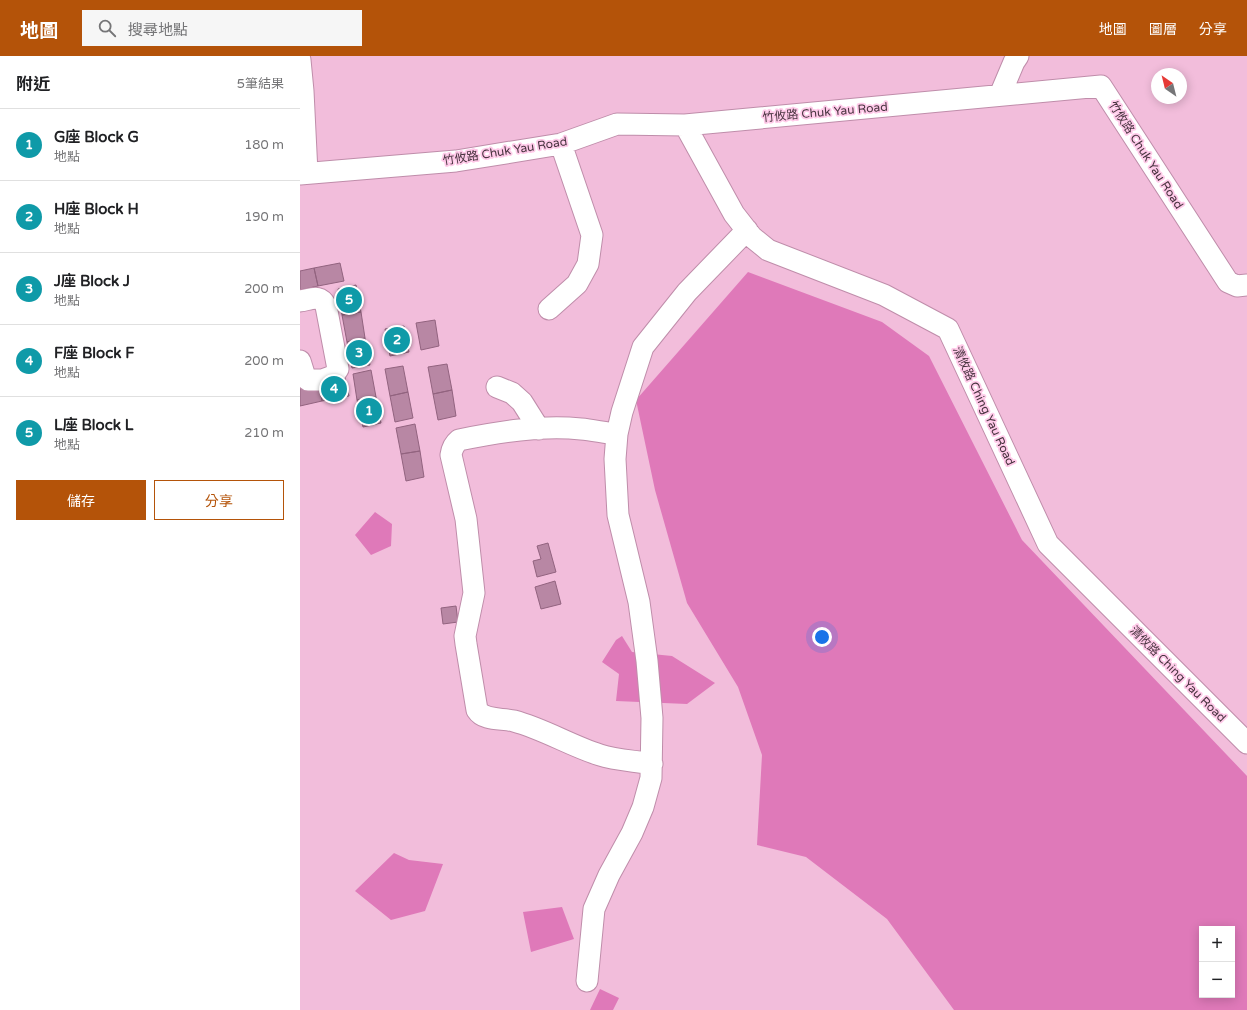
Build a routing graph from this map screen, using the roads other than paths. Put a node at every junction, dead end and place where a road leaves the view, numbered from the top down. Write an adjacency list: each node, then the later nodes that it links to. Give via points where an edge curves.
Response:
1 (1018, 56): 3 (street)
2 (300, 60): 6 (street)
3 (1000, 95): 4 (street, 竹攸路 Chuk Yau Road); 8 (street, 竹攸路 Chuk Yau Road, via 1101,86 1228,282 1237,286)
4 (685, 125): 5 (street, 竹攸路 Chuk Yau Road, via 618,124); 7 (street, 清攸路 Ching Yau Road, via 734,214)
5 (561, 144): 6 (street, 竹攸路 Chuk Yau Road, via 456,161); 10 (street, via 592,234 588,264 577,284)
6 (304, 174)
7 (747, 230): 14 (street, via 687,292 643,347); 15 (street, 清攸路 Ching Yau Road, via 768,250 884,295 948,329 1048,544)
8 (1247, 285)
9 (300, 301): 11 (street, via 318,298 323,300 338,369 333,376 322,380 308,380 304,377)
10 (550, 309)
11 (300, 361)
12 (497, 387): 13 (street, via 512,393 522,402)
13 (540, 429): 14 (street, via 581,429); 16 (street, via 504,431 459,440 451,455 466,519 473,586 465,636 477,710 484,717 527,725 601,756)
14 (617, 434): 16 (street, via 615,459 618,515 639,602 647,660 652,718)
15 (1247, 742)
16 (652, 764): 17 (street, via 643,807 594,909)
17 (587, 981)

